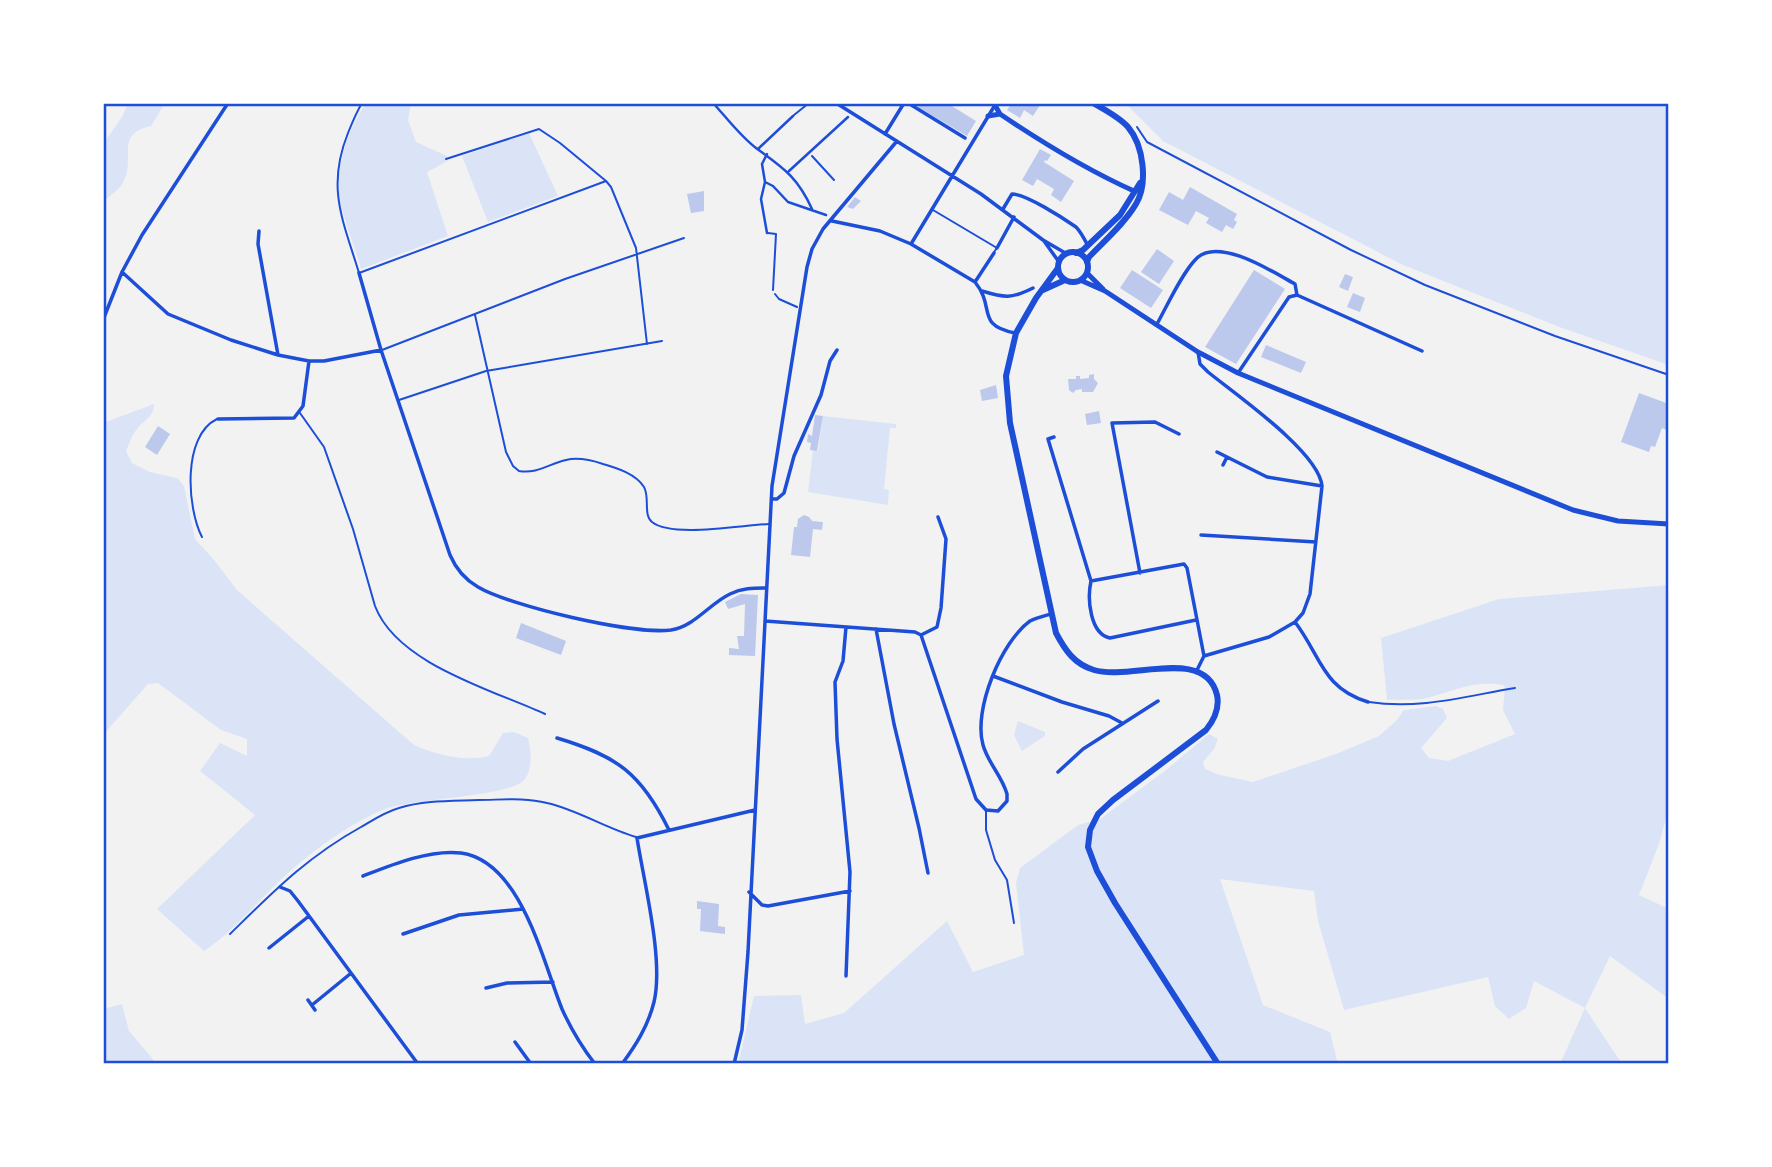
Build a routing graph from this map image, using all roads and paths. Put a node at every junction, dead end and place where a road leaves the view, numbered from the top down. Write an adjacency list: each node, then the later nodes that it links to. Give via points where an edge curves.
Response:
1 (229, 103): 45 (street)
2 (362, 103): 46 (lane, via 346,139 336,183)
3 (713, 103): 17 (street)
4 (809, 103): 11 (lane)
5 (835, 103): 10 (street)
6 (906, 103): 13 (street); 14 (street)
7 (996, 103): 9 (street); 12 (street)
8 (1093, 103): 26 (main road, via 1132,133 1143,172)
9 (1000, 114): 12 (street); 26 (street, via 1054,149)
10 (850, 115): 13 (street); 18 (street)
11 (793, 116): 17 (street)
12 (988, 116): 22 (street)
13 (885, 134): 15 (street)
14 (965, 138)
15 (897, 141): 22 (street); 32 (street)
16 (1147, 142): 72 (path, via 1425,285)
17 (758, 149): 19 (street)
18 (809, 152): 21 (street); 23 (path)
19 (767, 154): 21 (street); 25 (street, via 762,164)
20 (446, 159): 24 (lane, via 539,129)
21 (788, 171): 27 (street)
22 (953, 176): 28 (street); 29 (street)
23 (834, 180)
24 (606, 181): 41 (lane); 46 (lane)
25 (765, 182): 27 (street, via 788,202); 34 (street, via 761,199)
26 (1137, 192): 38 (main road); 43 (main road, via 1124,221)
27 (812, 209): 30 (street)
28 (1003, 209): 31 (street); 38 (street, via 1012,194 1018,194 1076,228)
29 (932, 210): 37 (street); 39 (lane)
30 (826, 215): 32 (lane)
31 (1014, 217): 36 (street); 39 (street)
32 (832, 221): 37 (street, via 880,231); 57 (street, via 812,249)
33 (259, 231): 68 (street)
34 (767, 233): 52 (lane, via 776,234)
35 (684, 238): 41 (lane)
36 (1043, 240): 42 (street); 44 (street)
37 (911, 244): 50 (street)
38 (1088, 246): 40 (main road)
39 (995, 250): 50 (street)
40 (1076, 253): 42 (main road); 43 (main road)
41 (637, 254): 58 (lane); 63 (lane)
42 (1067, 254): 44 (main road)
43 (1087, 262): 47 (main road)
44 (1059, 265): 48 (main road); 53 (main road)
45 (122, 272): 59 (street); 68 (street, via 168,314)
46 (359, 273): 64 (street)
47 (1087, 273): 49 (main road); 55 (street)
48 (1065, 280): 49 (main road); 53 (main road)
49 (1080, 281): 55 (street)
50 (975, 282): 54 (street)
51 (1033, 288): 54 (street, via 1008,298)
52 (773, 290): 57 (path, via 779,299)
53 (1043, 290): 61 (main road)
54 (982, 291): 61 (street, via 989,321 997,329)
55 (1105, 291): 60 (street)
56 (1297, 295): 60 (street, via 1295,284 1255,262 1212,251 1198,257); 66 (street); 71 (street, via 1289,296)
57 (802, 307): 82 (street)
58 (474, 315): 64 (lane); 70 (lane)
59 (103, 320)
60 (1157, 324): 67 (street)
61 (1016, 333): 92 (main road, via 1007,366 1010,423)
62 (662, 341): 63 (lane)
63 (647, 344): 70 (lane)
64 (381, 350): 69 (street); 73 (street)
65 (837, 350): 82 (street, via 784,493)
66 (1422, 351)
67 (1198, 352): 71 (street); 81 (street, via 1200,364 1208,372 1304,452)
68 (278, 355): 69 (street)
69 (309, 361): 74 (street)
70 (486, 370): 73 (lane); 84 (lane, via 506,452 519,471 538,471 565,460 589,460 627,473 643,485 650,522 680,531)
71 (1238, 373): 85 (street, via 1553,504 1618,520)
72 (1669, 375)
73 (398, 400): 91 (street, via 450,555 462,576 481,589 560,614 660,630 683,626 741,589)
74 (300, 413): 75 (street, via 290,419); 105 (lane, via 324,447 375,606 388,628 409,648 446,671)
75 (218, 419): 87 (lane, via 200,434 191,470 194,519)
76 (1179, 433): 89 (street, via 1155,422 1112,423)
77 (1054, 437): 90 (street, via 1048,439)
78 (1217, 452): 79 (street)
79 (1227, 457): 80 (street); 81 (street, via 1268,477)
80 (1223, 465)
81 (1322, 486): 88 (street)
82 (772, 499): 84 (street)
83 (937, 517): 98 (street, via 946,539 941,608 936,627)
84 (770, 524): 91 (street)
85 (1669, 524)
86 (1201, 536): 88 (street)
87 (202, 537)
88 (1316, 542): 95 (street, via 1307,604)
89 (1140, 573): 90 (street); 93 (street, via 1184,564)
90 (1091, 581): 93 (street, via 1088,592 1095,626 1104,637)
91 (766, 588): 94 (street)
92 (1051, 614): 100 (main road, via 1065,650 1090,669 1114,673 1180,667); 101 (street, via 1023,629)
93 (1196, 620): 99 (street)
94 (765, 621): 96 (street); 109 (street)
95 (1295, 622): 99 (street, via 1269,637); 104 (street, via 1334,683)
96 (846, 626): 97 (street); 116 (street, via 844,661 835,682)
97 (876, 629): 98 (street); 113 (street)
98 (920, 635): 110 (street, via 976,799)
99 (1204, 656): 100 (street)
100 (1197, 670): 135 (main road, via 1213,686 1215,716 1206,730 1098,814 1088,847 1115,903)
101 (993, 676): 106 (street); 110 (street, via 983,708 981,737 1007,801 998,811)
102 (1515, 688): 104 (lane, via 1433,704)
103 (1158, 702): 106 (street)
104 (1368, 702)
105 (545, 714)
106 (1122, 723): 108 (street)
107 (557, 738): 111 (street, via 600,752 621,765 642,786)
108 (1058, 772)
109 (755, 810): 111 (street); 117 (street)
110 (986, 810): 120 (lane, via 986,830 1007,880)
111 (669, 830): 112 (street)
112 (637, 838): 115 (lane, via 544,802 508,799 413,805 384,814 336,840); 133 (street, via 657,986 645,1029)
113 (928, 873)
114 (363, 877): 118 (street, via 426,856 465,853 494,870)
115 (280, 887): 119 (street, via 290,891); 121 (lane)
116 (850, 891): 117 (street, via 768,906); 125 (street)
117 (749, 892): 134 (street, via 742,1022)
118 (523, 909): 122 (street, via 459,915); 126 (street)
119 (309, 916): 123 (street); 124 (street)
120 (1014, 923)
121 (230, 933)
122 (403, 934)
123 (270, 948)
124 (350, 974): 128 (street, via 314,1007); 130 (street)
125 (846, 976)
126 (552, 982): 127 (street); 132 (street, via 572,1032)
127 (486, 988)
128 (308, 999)
129 (515, 1042): 131 (street)
130 (418, 1064)
131 (531, 1064)
132 (595, 1064)
133 (622, 1064)
134 (734, 1064)
135 (1218, 1064)

